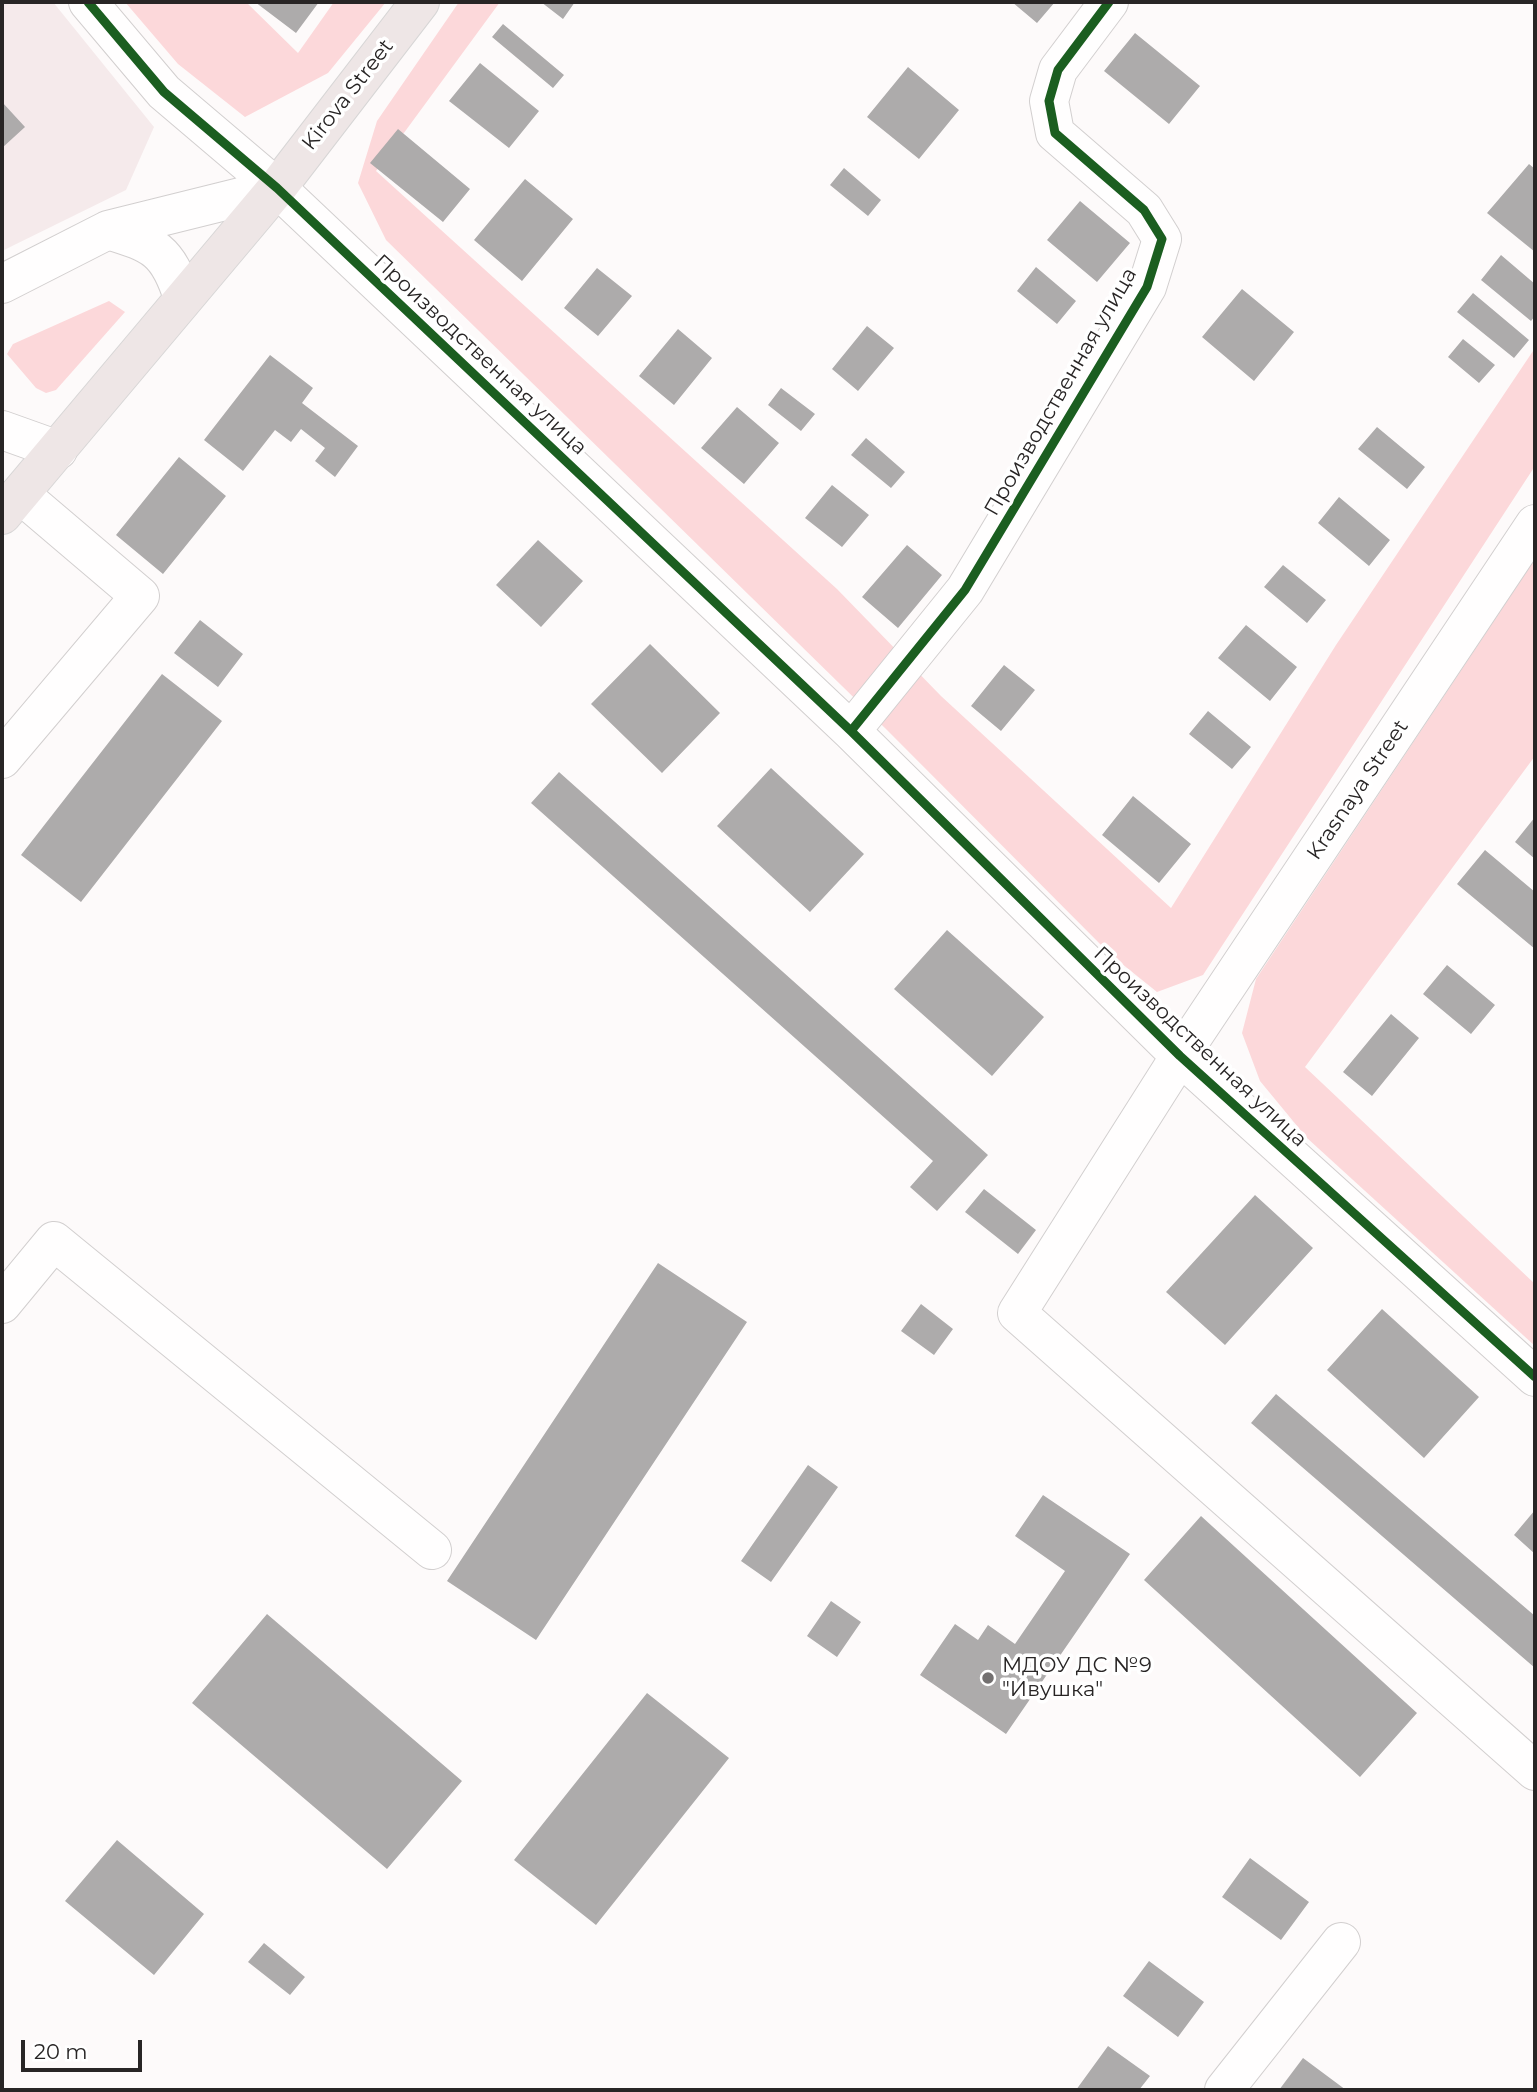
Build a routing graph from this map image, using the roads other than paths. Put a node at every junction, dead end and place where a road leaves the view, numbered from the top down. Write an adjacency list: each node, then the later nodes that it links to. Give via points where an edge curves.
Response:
1 (88, 2): 4 (street, Производственная улица, via 164,92)
2 (420, 2): 4 (main road, Kirova Street)
3 (1109, 2): 12 (street, Производственная улица, via 1058,70 1049,101 1055,134 1144,210 1162,239 1147,287 965,590)
4 (277, 188): 5 (street); 7 (main road, Kirova Street); 12 (street, Производственная улица)
5 (108, 230): 6 (street); 7 (street, via 148,242 174,270)
6 (2, 284)
7 (183, 298): 9 (main road, Kirova Street)
8 (2, 430): 9 (street)
9 (58, 450): 10 (main road, Kirova Street)
10 (11, 505): 13 (street, via 140,596)
11 (1535, 524): 14 (street, Krasnaya Street)
12 (851, 731): 14 (street, Производственная улица)
13 (2, 759)
14 (1180, 1056): 16 (street, Производственная улица); 18 (street, Krasnaya Street, via 1017,1313)
15 (2, 1304): 17 (street, via 54,1241)
16 (1535, 1377)
17 (432, 1550)
18 (1535, 1771)
19 (1341, 1942): 20 (street)
20 (1224, 2090)

